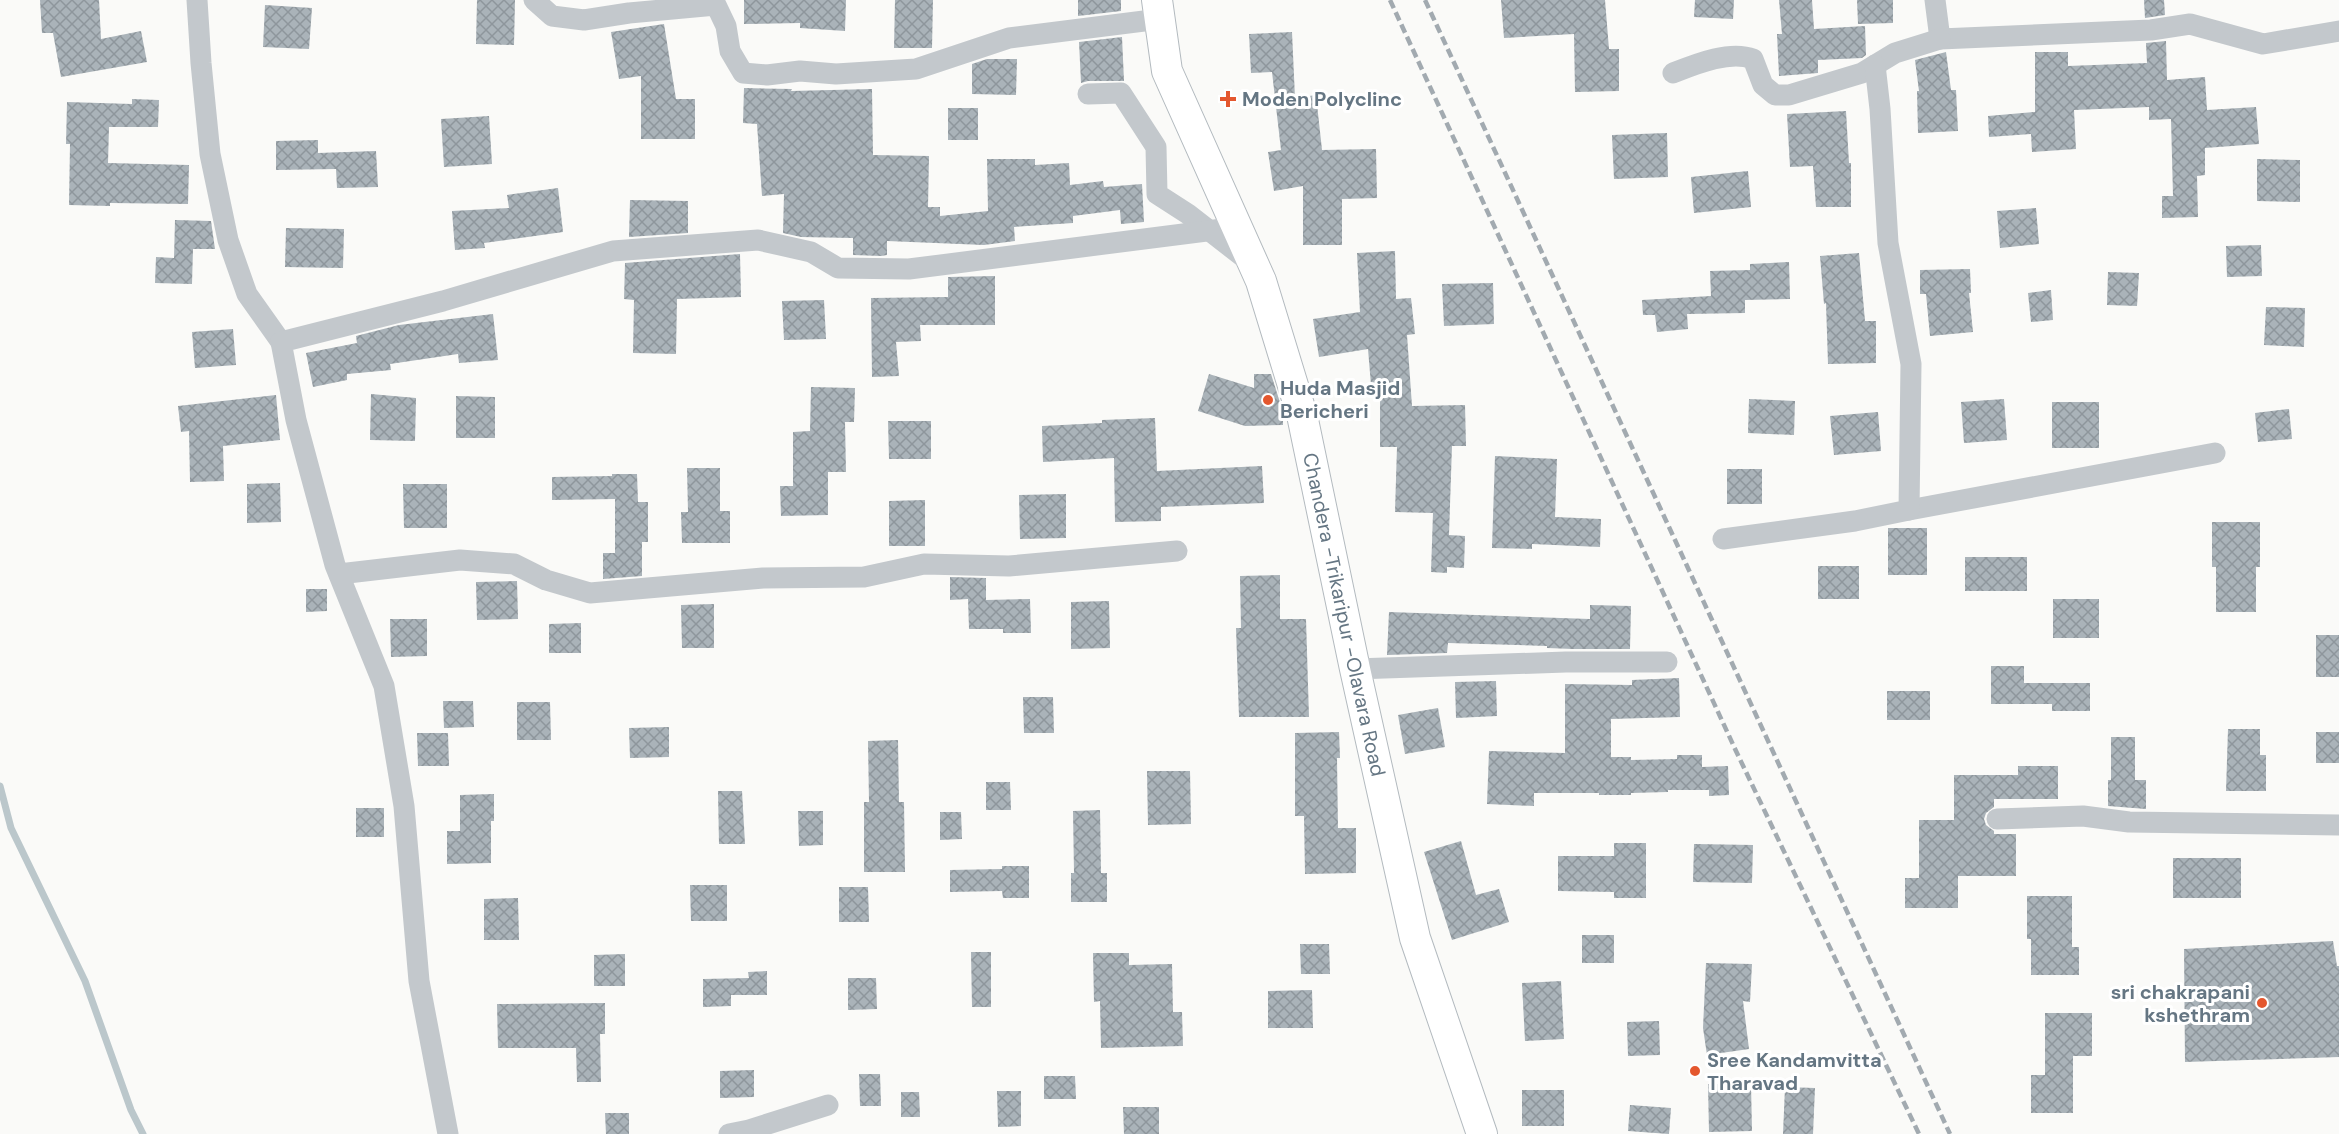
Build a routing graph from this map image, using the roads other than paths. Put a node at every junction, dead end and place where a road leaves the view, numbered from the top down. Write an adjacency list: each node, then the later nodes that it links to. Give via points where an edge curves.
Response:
1 (197, 0): 11 (street, via 210,154 228,240 248,294)
2 (534, 0): 4 (street, via 552,16 584,20 716,5 726,26 730,51 743,73 767,75 916,69 1009,38)
3 (1935, 0): 6 (street)
4 (1158, 9): 10 (main road, Chandera -Trikaripur -Olavara Road, via 1167,71)
5 (2339, 31): 6 (street, via 2263,44 2190,24 2151,30)
6 (1940, 39): 7 (street, via 1894,53)
7 (1875, 65): 8 (street, via 1862,73 1789,95 1775,95 1764,86 1753,59 1743,55); 13 (street, via 1888,243 1911,364)
8 (1673, 73)
9 (1088, 94): 10 (street, via 1121,93 1156,147 1157,194)
10 (1224, 229): 11 (street, via 909,269 838,268 812,252 758,240 614,251); 18 (main road, Chandera -Trikaripur -Olavara Road, via 1261,281 1302,415)
11 (282, 342): 16 (street, via 296,420)
12 (2214, 453): 13 (street)
13 (1909, 510): 14 (street)
14 (1723, 539)
15 (1177, 551): 16 (street, via 1010,566 924,564 864,577 763,578 590,593 503,563 460,560)
16 (339, 574): 22 (street, via 384,686 404,806 419,981)
17 (1667, 662): 18 (street)
18 (1355, 669): 24 (main road, Chandera -Trikaripur -Olavara Road, via 1415,938)
19 (1997, 819): 20 (street, via 2083,816 2129,822)
20 (2339, 825)
21 (828, 1105): 23 (street)
22 (448, 1134)
23 (729, 1134)
24 (1482, 1134)

